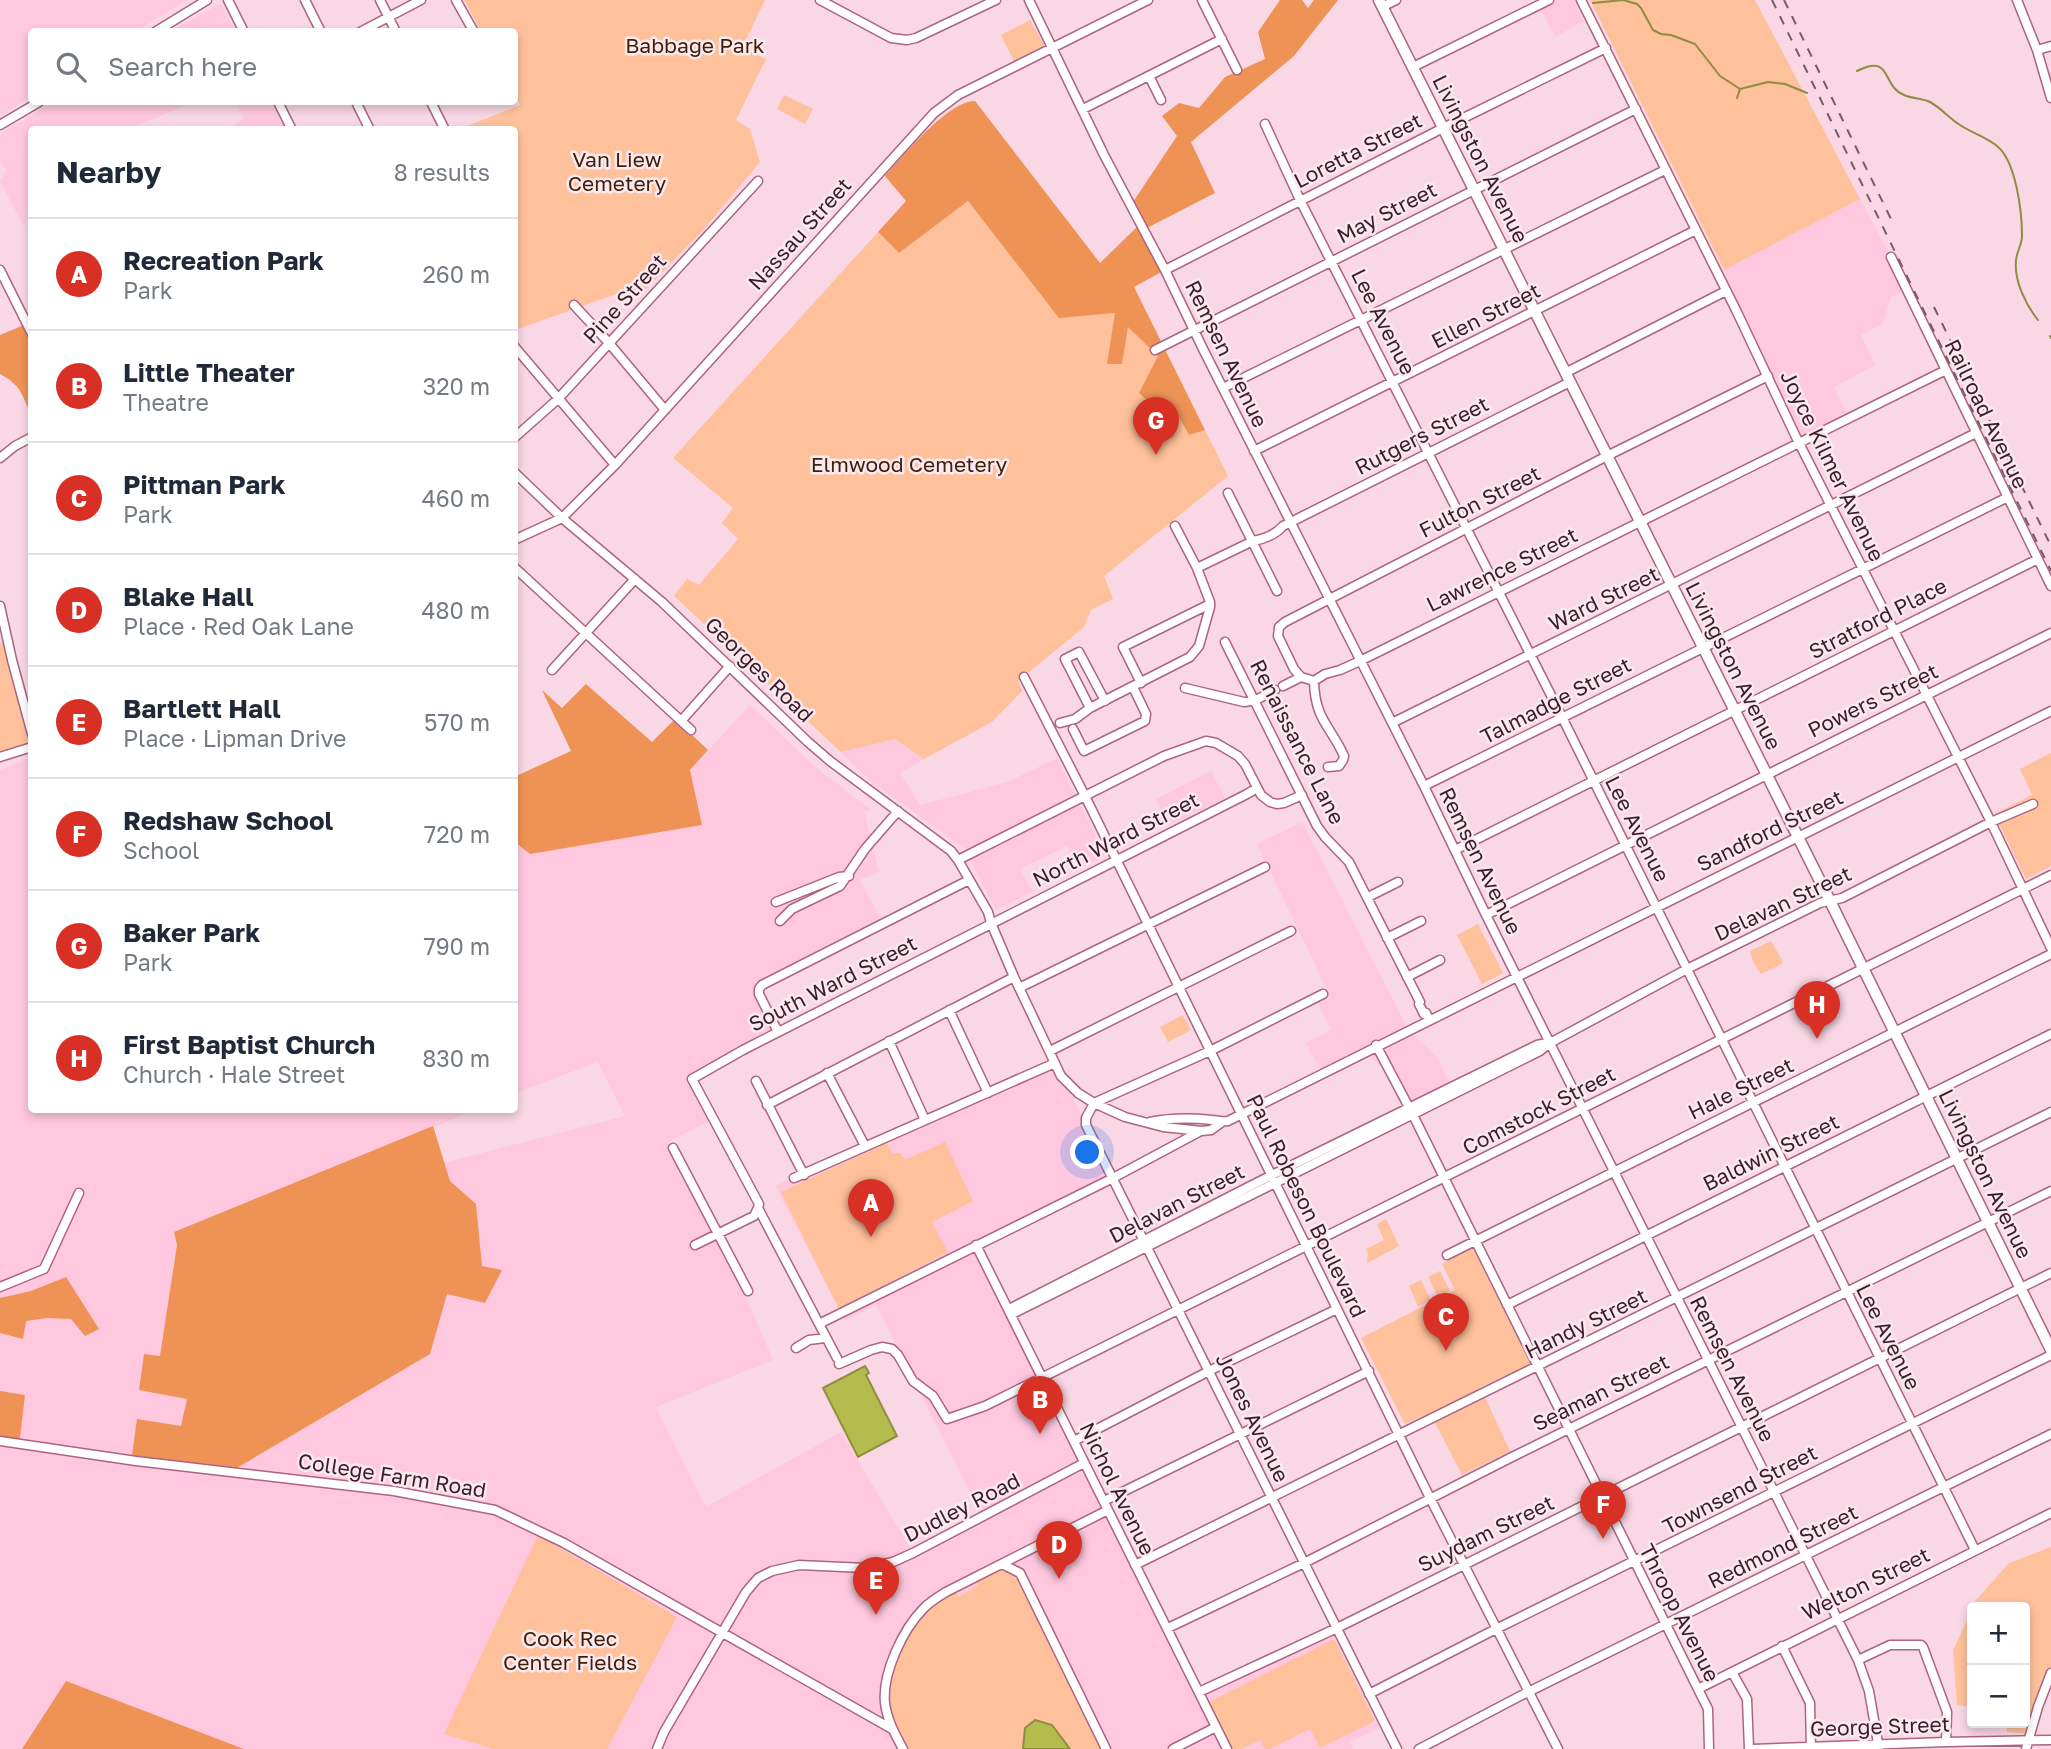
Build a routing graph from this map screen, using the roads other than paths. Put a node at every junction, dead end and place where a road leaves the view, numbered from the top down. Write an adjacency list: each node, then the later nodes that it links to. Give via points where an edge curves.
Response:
1 (207, 0): 18 (street)
2 (228, 0): 19 (street)
3 (305, 0): 20 (street)
4 (380, 0): 17 (street)
5 (421, 0): 17 (street)
6 (456, 0): 23 (street)
7 (820, 0): 8 (street, via 891,38 907,40)
8 (996, 0)
9 (1029, 0): 26 (street, Remsen Avenue)
10 (1148, 0): 26 (street, Nassau Street)
11 (1202, 0): 24 (street)
12 (1396, 0): 16 (street)
13 (1549, 0): 29 (street)
14 (1581, 0): 27 (street, Joyce Kilmer Avenue)
15 (2017, 0): 28 (street)
16 (1381, 3): 29 (main road, Livingston Avenue)
17 (388, 17): 21 (street); 22 (street)
18 (162, 28)
19 (242, 28)
20 (319, 28)
21 (367, 28)
22 (394, 28)
23 (472, 28)
24 (1222, 39): 30 (street); 31 (street)
25 (2051, 46): 28 (street)
26 (1052, 48): 38 (street, Remsen Avenue); 71 (street, Nassau Street, via 958,95 929,118)
27 (1606, 48): 39 (street, Joyce Kilmer Avenue); 45 (street, Loretta Street)
28 (2037, 50): 32 (street)
29 (1413, 67): 45 (main road, Livingston Avenue)
30 (1237, 70)
31 (1149, 76): 33 (street); 38 (street)
32 (2051, 99)
33 (1161, 100)
34 (33, 105): 41 (street)
35 (280, 105): 42 (street)
36 (358, 105): 43 (street)
37 (434, 105): 44 (street)
38 (1083, 109): 55 (street, Remsen Avenue)
39 (1636, 109): 46 (street, Joyce Kilmer Avenue); 48 (street, May Street)
40 (1265, 124): 49 (street, Lee Avenue)
41 (0, 125)
42 (290, 126)
43 (368, 126)
44 (443, 126)
45 (1443, 128): 48 (main road, Livingston Avenue); 49 (street, Loretta Street)
46 (1665, 170): 50 (street, Joyce Kilmer Avenue); 51 (street)
47 (758, 181): 62 (street, Pine Street)
48 (1474, 189): 51 (main road, Livingston Avenue); 53 (street, May Street)
49 (1300, 200): 53 (street, Lee Avenue); 55 (street, Loretta Street)
50 (1696, 230): 56 (street, Joyce Kilmer Avenue); 58 (street, Ellen Street)
51 (1504, 250): 58 (main road, Livingston Avenue); 59 (street)
52 (1891, 257): 65 (street, Railroad Avenue)
53 (1332, 261): 59 (street, Lee Avenue); 61 (street, May Street)
54 (0, 270): 60 (street)
55 (1165, 270): 61 (street, Remsen Avenue)
56 (1726, 291): 66 (street, Joyce Kilmer Avenue); 67 (street, Rutgers Street)
57 (574, 305): 62 (street)
58 (1534, 311): 67 (main road, Livingston Avenue); 68 (street, Ellen Street)
59 (1362, 321): 68 (street, Lee Avenue); 69 (street)
60 (28, 326)
61 (1194, 330): 63 (street, May Street); 69 (street, Remsen Avenue)
62 (609, 343): 70 (street, Pine Street); 71 (street)
63 (1155, 350)
64 (518, 351): 70 (street)
65 (1946, 370): 72 (street, Railroad Avenue); 75 (street, Lawrence Street)
66 (1768, 376): 75 (street, Joyce Kilmer Avenue); 78 (street, Fulton Street)
67 (1568, 377): 77 (street, Rutgers Street); 78 (main road, Livingston Avenue)
68 (1394, 382): 76 (street, Ellen Street); 77 (street, Lee Avenue)
69 (1223, 388): 76 (street, Remsen Avenue)
70 (558, 399): 73 (street, Pine Street); 80 (street)
71 (665, 410): 80 (street, Nassau Street)
72 (1976, 433): 83 (street, Railroad Avenue); 84 (street, Ward Street)
73 (518, 434)
74 (28, 439): 79 (street)
75 (1800, 443): 84 (street, Joyce Kilmer Avenue); 86 (street, Lawrence Street)
76 (1254, 452): 87 (street, Remsen Avenue)
77 (1429, 453): 87 (street, Rutgers Street); 89 (street, Lee Avenue)
78 (1607, 456): 86 (main road, Livingston Avenue); 89 (street, Fulton Street)
79 (0, 458)
80 (615, 465): 85 (street, Nassau Street)
81 (518, 475): 85 (street, Georges Road)
82 (1228, 493): 91 (street)
83 (2008, 497): 92 (street, Railroad Avenue); 94 (street, Talmadge Street)
84 (1832, 505): 94 (street, Joyce Kilmer Avenue); 97 (street, Ward Street)
85 (562, 518): 90 (street, Nassau Street); 96 (street, Georges Road)
86 (1640, 522): 97 (main road, Livingston Avenue); 100 (street, Lawrence Street)
87 (1287, 524): 91 (street, Rutgers Street); 101 (street, Remsen Avenue)
88 (1175, 526): 93 (street)
89 (1467, 529): 100 (street, Lee Avenue); 101 (street, Fulton Street)
90 (518, 538)
91 (1253, 541): 93 (street, Rutgers Street); 99 (street)
92 (2038, 559): 98 (street, Railroad Avenue); 104 (street, Stratford Place)
93 (1197, 568): 102 (street)
94 (1863, 568): 104 (street, Joyce Kilmer Avenue); 108 (street, Talmadge Street)
95 (518, 571): 105 (street)
96 (635, 579): 105 (street); 111 (street, Georges Road)
97 (1672, 585): 108 (main road, Livingston Avenue); 109 (street, Ward Street)
98 (2051, 586)
99 (1278, 591)
100 (1499, 591): 109 (street, Lee Avenue); 110 (street, Lawrence Street)
101 (1329, 598): 110 (street, Remsen Avenue); 114 (street, Fulton Street, via 1284,622 1278,630)
102 (1210, 604): 116 (street, via 1196,651); 116 (street, via 1123,647)
103 (0, 606): 125 (street)
104 (1894, 631): 118 (street, Joyce Kilmer Avenue); 122 (street, Stratford Place)
105 (586, 633): 112 (street); 126 (street)
106 (2051, 633): 118 (street, Powers Street)
107 (1226, 642): 119 (street, Renaissance Lane)
108 (1703, 647): 122 (main road, Livingston Avenue); 124 (street, Talmadge Street)
109 (1531, 655): 124 (street, Lee Avenue); 127 (street, Ward Street)
110 (1360, 661): 115 (street, Lawrence Street); 127 (street, Remsen Avenue)
111 (730, 666): 126 (street); 142 (street, Georges Road, via 808,742)
112 (552, 670)
113 (1024, 677): 128 (street, Paul Robeson Boulevard)
114 (1301, 677): 115 (street); 119 (street)
115 (1314, 681): 134 (street, via 1318,711 1343,756 1339,766)
116 (1137, 685): 120 (street); 129 (street, via 1145,721 1084,751)
117 (1185, 688): 119 (street, via 1239,702)
118 (1926, 695): 133 (street, Joyce Kilmer Avenue); 135 (street, Powers Street)
119 (1255, 700): 139 (street, Renaissance Lane)
120 (1105, 701): 121 (street); 121 (street, via 1079,652 1065,659)
121 (1089, 709): 128 (street)
122 (1735, 711): 135 (main road, Livingston Avenue); 136 (street, Stratford Place)
123 (2051, 711): 133 (street, Sandford Street)
124 (1562, 718): 136 (street, Lee Avenue); 137 (street, Talmadge Street)
125 (28, 719)
126 (681, 721): 130 (street)
127 (1392, 723): 137 (street, Remsen Avenue)
128 (1051, 728): 140 (street, Paul Robeson Boulevard)
129 (1073, 729)
130 (691, 730)
131 (28, 748): 132 (street)
132 (0, 757)
133 (1958, 757): 143 (street, Joyce Kilmer Avenue); 144 (street, Sandford Street)
134 (1328, 767)
135 (1766, 774): 144 (main road, Livingston Avenue); 145 (street, Powers Street)
136 (1593, 781): 145 (street, Lee Avenue); 146 (street, Stratford Place)
137 (1424, 786): 146 (street, Remsen Avenue)
138 (1256, 788): 139 (street, via 1277,804); 140 (street, via 1238,755 1206,741 1164,756); 148 (street, North Ward Street)
139 (1302, 795): 155 (street, Renaissance Lane, via 1317,826 1349,862)
140 (1085, 796): 147 (street); 148 (street, Paul Robeson Boulevard)
141 (2033, 804): 143 (street, Delavan Street)
142 (898, 811): 147 (street, Georges Road); 150 (street)
143 (1991, 822): 154 (street, Joyce Kilmer Avenue); 156 (street, Delavan Street)
144 (1797, 837): 156 (main road, Livingston Avenue); 158 (street, Sandford Street)
145 (1626, 845): 158 (street, Lee Avenue); 159 (street, Powers Street)
146 (1455, 850): 159 (street, Remsen Avenue)
147 (958, 860): 152 (street, Georges Road)
148 (1116, 860): 162 (street, North Ward Street); 163 (street, Paul Robeson Boulevard)
149 (1265, 867): 163 (street)
150 (849, 876): 157 (street); 160 (street)
151 (2051, 876): 154 (street, Comstock Street)
152 (970, 880): 162 (street, Georges Road); 179 (street, via 766,983 759,989 760,997)
153 (1398, 882): 155 (street)
154 (2022, 890): 166 (street, Joyce Kilmer Avenue); 170 (street, Comstock Street)
155 (1368, 897): 165 (street, Renaissance Lane)
156 (1830, 901): 169 (street, Delavan Street); 170 (main road, Livingston Avenue)
157 (776, 902)
158 (1656, 907): 169 (street, Lee Avenue); 173 (street, Sandford Street)
159 (1486, 915): 173 (street, Remsen Avenue)
160 (780, 921)
161 (1421, 921): 165 (street)
162 (991, 923): 171 (street, Georges Road); 179 (street, South Ward Street)
163 (1147, 924): 174 (street, Paul Robeson Boulevard); 175 (street)
164 (1291, 931): 174 (street)
165 (1387, 937): 172 (street, Renaissance Lane)
166 (2051, 948)
167 (2051, 954): 180 (street, Hale Street)
168 (1440, 960): 172 (street)
169 (1687, 969): 182 (street, Lee Avenue); 184 (street, Delavan Street)
170 (1863, 970): 180 (main road, Livingston Avenue); 182 (street, Comstock Street)
171 (1014, 977): 175 (street, Georges Road); 177 (street)
172 (1407, 977): 178 (street, Renaissance Lane)
173 (1517, 977): 178 (street, Sandford Street); 184 (street, Remsen Avenue)
174 (1179, 987): 186 (street); 187 (street, Paul Robeson Boulevard)
175 (1019, 988): 186 (street, Georges Road)
176 (1323, 994): 187 (street)
177 (950, 1010): 183 (street); 191 (street)
178 (1428, 1016): 185 (street, Sandford Street)
179 (778, 1032): 216 (street, South Ward Street, via 692,1079 760,1204)
180 (1894, 1032): 192 (main road, Livingston Avenue); 193 (street, Hale Street)
181 (2051, 1034): 192 (street, Baldwin Street)
182 (1722, 1039): 193 (street, Lee Avenue); 196 (street, Comstock Street)
183 (889, 1041): 189 (street); 200 (street)
184 (1550, 1042): 196 (street, Remsen Avenue); 197 (street, Delavan Street, via 1540,1051)
185 (1376, 1045): 197 (street, Throop Avenue); 199 (street, Sandford Street)
186 (1050, 1051): 188 (street, Georges Road)
187 (1210, 1051): 194 (street); 199 (street, Paul Robeson Boulevard)
188 (1055, 1063): 191 (street); 194 (street, Georges Road, via 1061,1076)
189 (827, 1073): 195 (street); 204 (street)
190 (756, 1081): 195 (street)
191 (988, 1093): 200 (street)
192 (1925, 1096): 206 (main road, Livingston Avenue); 207 (street, Baldwin Street)
193 (1752, 1103): 207 (street, Lee Avenue); 208 (street, Hale Street)
194 (1094, 1104): 201 (street, Georges Road); 211 (street, Jones Avenue, via 1086,1125)
195 (767, 1105): 209 (street)
196 (1583, 1108): 208 (street, Remsen Avenue); 212 (street, Comstock Street)
197 (1411, 1111): 212 (street, Throop Avenue); 213 (street, Delavan Street)
198 (2051, 1112): 206 (street, Handy Street)
199 (1241, 1114): 202 (street, Georges Road); 213 (street, Paul Robeson Boulevard)
200 (925, 1120): 204 (street)
201 (1150, 1122): 202 (street, Georges Road); 203 (street, Georges Road)
202 (1222, 1122): 203 (street)
203 (1202, 1131): 211 (street)
204 (865, 1146): 209 (street)
205 (673, 1148): 219 (street)
206 (1956, 1159): 217 (main road, Livingston Avenue); 218 (street, Handy Street)
207 (1784, 1166): 218 (street, Lee Avenue); 220 (street, Baldwin Street)
208 (1614, 1171): 220 (street, Remsen Avenue); 221 (street, Hale Street)
209 (804, 1175): 210 (street)
210 (794, 1178)
211 (1113, 1178): 222 (street, Jones Avenue); 224 (street)
212 (1444, 1178): 221 (street, Throop Avenue); 225 (street, Comstock Street)
213 (1274, 1179): 222 (street, Delavan Street); 225 (street, Paul Robeson Boulevard)
214 (2051, 1191): 217 (street, Seaman Street)
215 (79, 1193): 228 (street, via 44,1269)
216 (758, 1208): 219 (street, via 754,1216); 237 (street)
217 (1988, 1222): 229 (main road, Livingston Avenue); 231 (street, Seaman Street)
218 (1815, 1229): 231 (street, Lee Avenue); 232 (street, Handy Street)
219 (719, 1234): 223 (street); 230 (street)
220 (1645, 1235): 232 (street, Remsen Avenue); 233 (street, Baldwin Street)
221 (1475, 1242): 226 (street, Hale Street); 233 (street, Throop Avenue)
222 (1145, 1244): 234 (street, Jones Avenue); 236 (street, Delavan Street)
223 (695, 1245)
224 (976, 1245): 236 (street, Nichol Avenue); 237 (street)
225 (1306, 1246): 234 (street, Comstock Street); 235 (street, Paul Robeson Boulevard)
226 (1447, 1255)
227 (2051, 1273): 229 (street, Suydam Street)
228 (0, 1287)
229 (2021, 1288): 240 (main road, Livingston Avenue); 242 (street, Suydam Street)
230 (748, 1291)
231 (1846, 1293): 242 (street, Lee Avenue); 243 (street, Seaman Street)
232 (1677, 1298): 243 (street, Remsen Avenue); 244 (street, Handy Street)
233 (1507, 1305): 244 (street, Throop Avenue)
234 (1178, 1308): 245 (street, Jones Avenue); 247 (street, Comstock Street)
235 (1337, 1309): 245 (street); 246 (street, Paul Robeson Boulevard)
236 (1010, 1311): 247 (street, Nichol Avenue)
237 (819, 1324): 238 (street)
238 (826, 1340): 239 (street, via 809,1340); 247 (street, Comstock Street, via 838,1361 882,1347 892,1349 947,1419)
239 (796, 1348)
240 (2051, 1350)
241 (2051, 1355): 248 (street, Townsend Street)
242 (1879, 1358): 248 (street, Lee Avenue); 249 (street, Suydam Street)
243 (1708, 1360): 249 (street, Remsen Avenue); 250 (street, Seaman Street)
244 (1538, 1367): 250 (street, Throop Avenue); 253 (street, Handy Street)
245 (1209, 1371): 251 (street, Jones Avenue); 255 (street)
246 (1369, 1371): 251 (street); 253 (street, Paul Robeson Boulevard)
247 (1042, 1378): 255 (street, Nichol Avenue)
248 (1912, 1424): 257 (street, Lee Avenue); 258 (street, Townsend Street)
249 (1741, 1427): 258 (street, Remsen Avenue); 259 (street, Suydam Street)
250 (1568, 1429): 259 (street, Throop Avenue); 260 (street, Seaman Street)
251 (1240, 1434): 261 (street, Jones Avenue); 262 (street)
252 (2051, 1434): 257 (street, Redmond Street)
253 (1401, 1435): 260 (street, Paul Robeson Boulevard); 261 (street, Handy Street)
254 (0, 1441): 278 (street, College Farm Road, via 394,1491 495,1510 564,1543)
255 (1074, 1441): 256 (street, Nichol Avenue)
256 (1084, 1463): 262 (street, Nichol Avenue); 278 (street, Dudley Road, via 892,1562 865,1568 799,1565 772,1571 748,1588)
257 (1943, 1488): 264 (street, Lee Avenue); 266 (street, Redmond Street)
258 (1775, 1491): 266 (street, Remsen Avenue); 267 (street, Townsend Street)
259 (1602, 1496): 267 (street, Throop Avenue); 271 (street, Suydam Street)
260 (1430, 1498): 268 (street, Seaman Street); 271 (street, Paul Robeson Boulevard)
261 (1272, 1499): 268 (street, Jones Avenue); 270 (street, Handy Street)
262 (1106, 1505): 265 (street); 270 (street, Nichol Avenue)
263 (2051, 1513): 264 (street, Welton Street)
264 (1975, 1550): 273 (street, Welton Street)
265 (1026, 1552): 269 (street); 272 (street)
266 (1805, 1555): 273 (street, Remsen Avenue); 274 (street, Redmond Street)
267 (1634, 1562): 274 (street, Throop Avenue); 277 (street, Townsend Street)
268 (1304, 1563): 275 (street, Jones Avenue); 276 (street, Seaman Street)
269 (1002, 1564): 272 (street); 287 (street, via 922,1609 889,1669)
270 (1135, 1565): 276 (street, Nichol Avenue)
271 (1464, 1565): 275 (street, Suydam Street); 277 (street, Paul Robeson Boulevard)
272 (1020, 1573): 298 (street)
273 (1836, 1619): 279 (street, Welton Street); 280 (street, Remsen Avenue)
274 (1665, 1625): 283 (street, Throop Avenue); 285 (street, Redmond Street)
275 (1337, 1628): 284 (street, Suydam Street); 286 (street, Jones Avenue)
276 (1168, 1629): 284 (street, Nichol Avenue)
277 (1496, 1629): 285 (street, Paul Robeson Boulevard); 286 (street, Townsend Street)
278 (721, 1633): 288 (street, College Farm Road); 296 (street, Dudley Road)
279 (1782, 1646): 281 (street, Welton Street); 295 (street, via 1810,1703)
280 (1858, 1660): 292 (street, via 1890,1645 1921,1645 1947,1712); 294 (street, Remsen Avenue)
281 (1732, 1672): 283 (street, Welton Street); 305 (street, via 1747,1699)
282 (2051, 1674): 293 (street)
283 (1698, 1689): 304 (street, Throop Avenue, via 1707,1709)
284 (1199, 1692): 289 (street, Nichol Avenue)
285 (1529, 1692): 302 (street, Redmond Street); 303 (street, Paul Robeson Boulevard)
286 (1369, 1694): 301 (street, Jones Avenue)
287 (885, 1703): 288 (street, via 878,1713); 290 (street)
288 (868, 1716): 290 (street, College Farm Road)
289 (1216, 1727): 299 (street); 300 (street, Nichol Avenue)
290 (892, 1729): 297 (street)
291 (2051, 1740): 293 (street, George Street)
292 (1946, 1742): 293 (street, George Street); 294 (street, George Street)
293 (2027, 1745)
294 (1879, 1747): 295 (street, George Street)
295 (1811, 1748): 305 (street, George Street)
296 (657, 1749)
297 (902, 1749)
298 (1106, 1749)
299 (1173, 1749)
300 (1227, 1749)
301 (1397, 1749)
302 (1419, 1749)
303 (1558, 1749)
304 (1709, 1749)
305 (1750, 1749)

